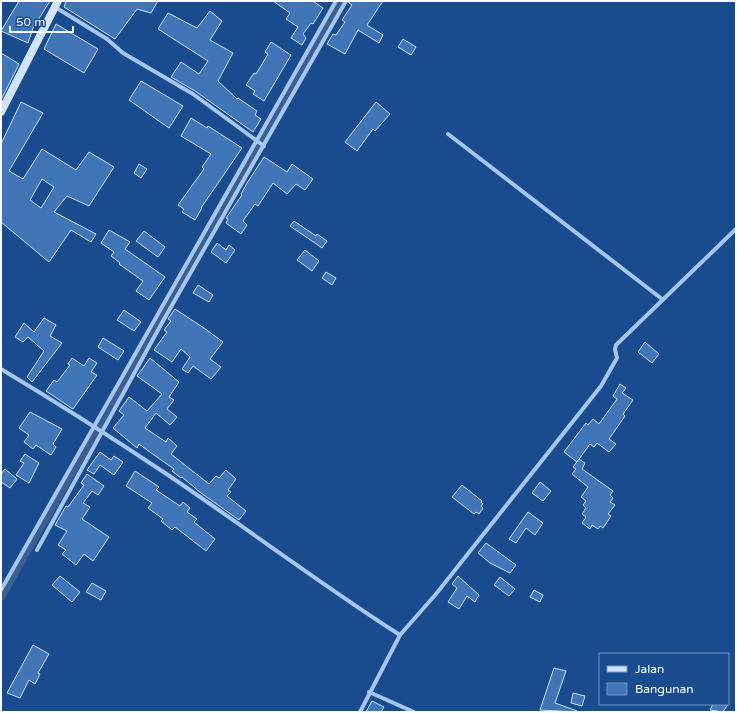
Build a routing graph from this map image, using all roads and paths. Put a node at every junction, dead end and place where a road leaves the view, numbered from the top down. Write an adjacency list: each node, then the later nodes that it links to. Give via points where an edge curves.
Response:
1 (336, 1): 6 (street)
2 (346, 1): 7 (street)
3 (57, 4): 4 (street); 6 (street, via 123,53 193,94)
4 (1, 112)
5 (448, 134): 9 (street)
6 (256, 141): 7 (street); 11 (street)
7 (263, 145): 12 (street)
8 (736, 229): 9 (street)
9 (662, 299): 15 (street, via 616,345 617,358 601,386 436,594)
10 (1, 369): 11 (street)
11 (94, 427): 12 (street); 14 (street)
12 (103, 433): 13 (street); 15 (street, via 164,472 336,594)
13 (37, 550)
14 (1, 590)
15 (400, 635): 16 (street)
16 (370, 692): 17 (street); 18 (street)
17 (360, 712)
18 (414, 712)

